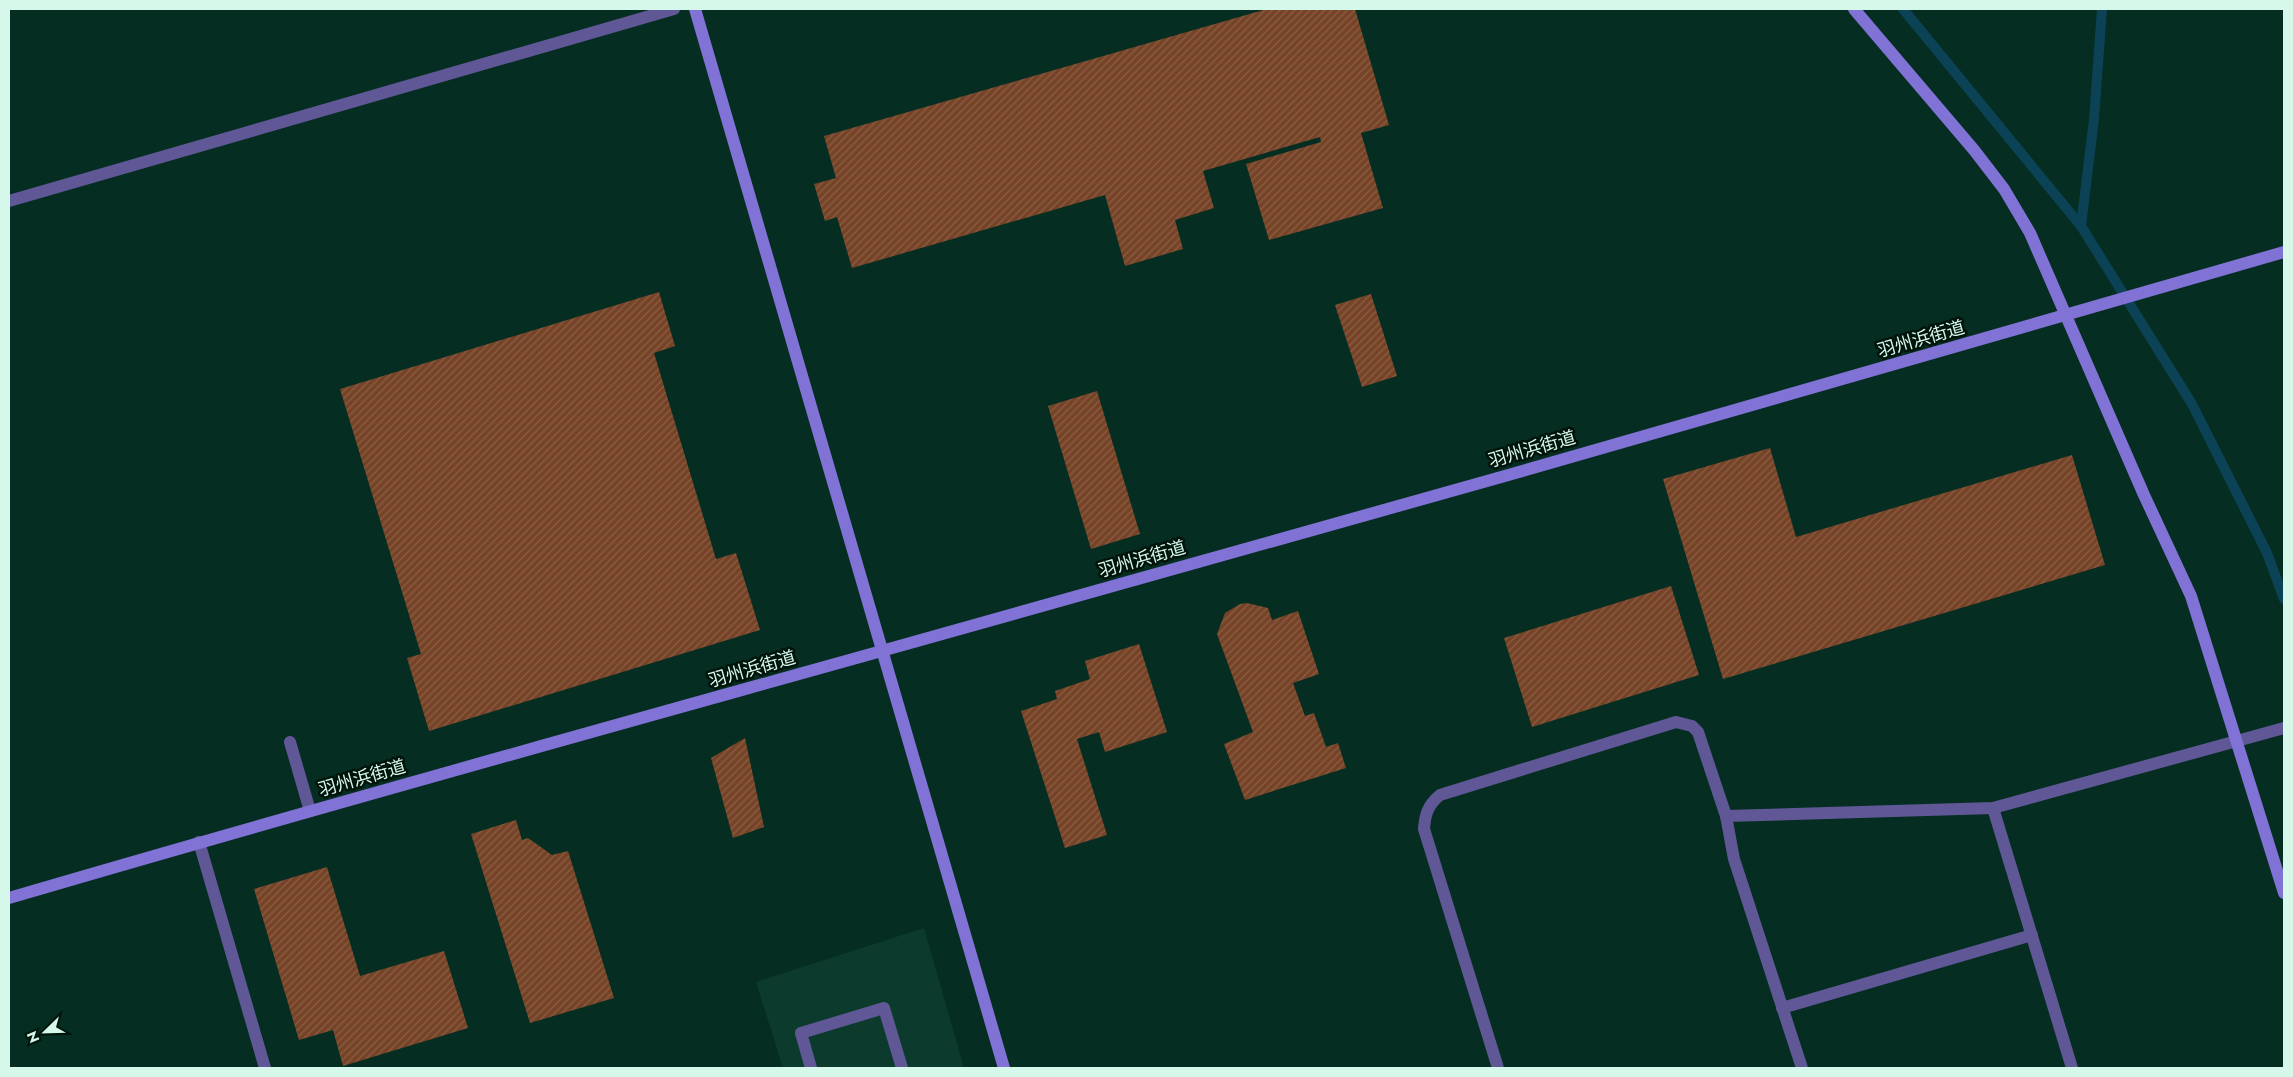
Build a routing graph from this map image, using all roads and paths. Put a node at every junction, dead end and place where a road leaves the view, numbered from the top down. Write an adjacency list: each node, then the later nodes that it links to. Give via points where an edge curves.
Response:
1 (674, 9): 4 (street)
2 (695, 9): 7 (main road)
3 (1854, 9): 6 (main road, via 2004,189 2030,233)
4 (9, 201)
5 (2284, 252): 6 (main road, 羽州浜街道)
6 (2066, 316): 7 (main road, 羽州浜街道); 9 (main road, via 2191,596)
7 (881, 651): 12 (main road, 羽州浜街道); 22 (main road)
8 (2284, 728): 9 (street)
9 (2237, 741): 11 (street); 15 (main road)
10 (290, 742): 12 (street)
11 (1993, 808): 13 (street); 17 (street)
12 (310, 810): 14 (main road, 羽州浜街道)
13 (1726, 816): 18 (street, via 1734,859); 23 (street, via 1698,732 1676,722 1440,795 1431,802 1425,814 1424,829)
14 (199, 842): 16 (main road, 羽州浜街道); 19 (street)
15 (2284, 893)
16 (9, 898)
17 (2032, 935): 18 (street); 25 (street)
18 (1782, 1008): 24 (street)
19 (265, 1068)
20 (811, 1068): 21 (street, via 801,1033 884,1008)
21 (902, 1068)
22 (1004, 1068)
23 (1498, 1068)
24 (1802, 1068)
25 (2072, 1068)

